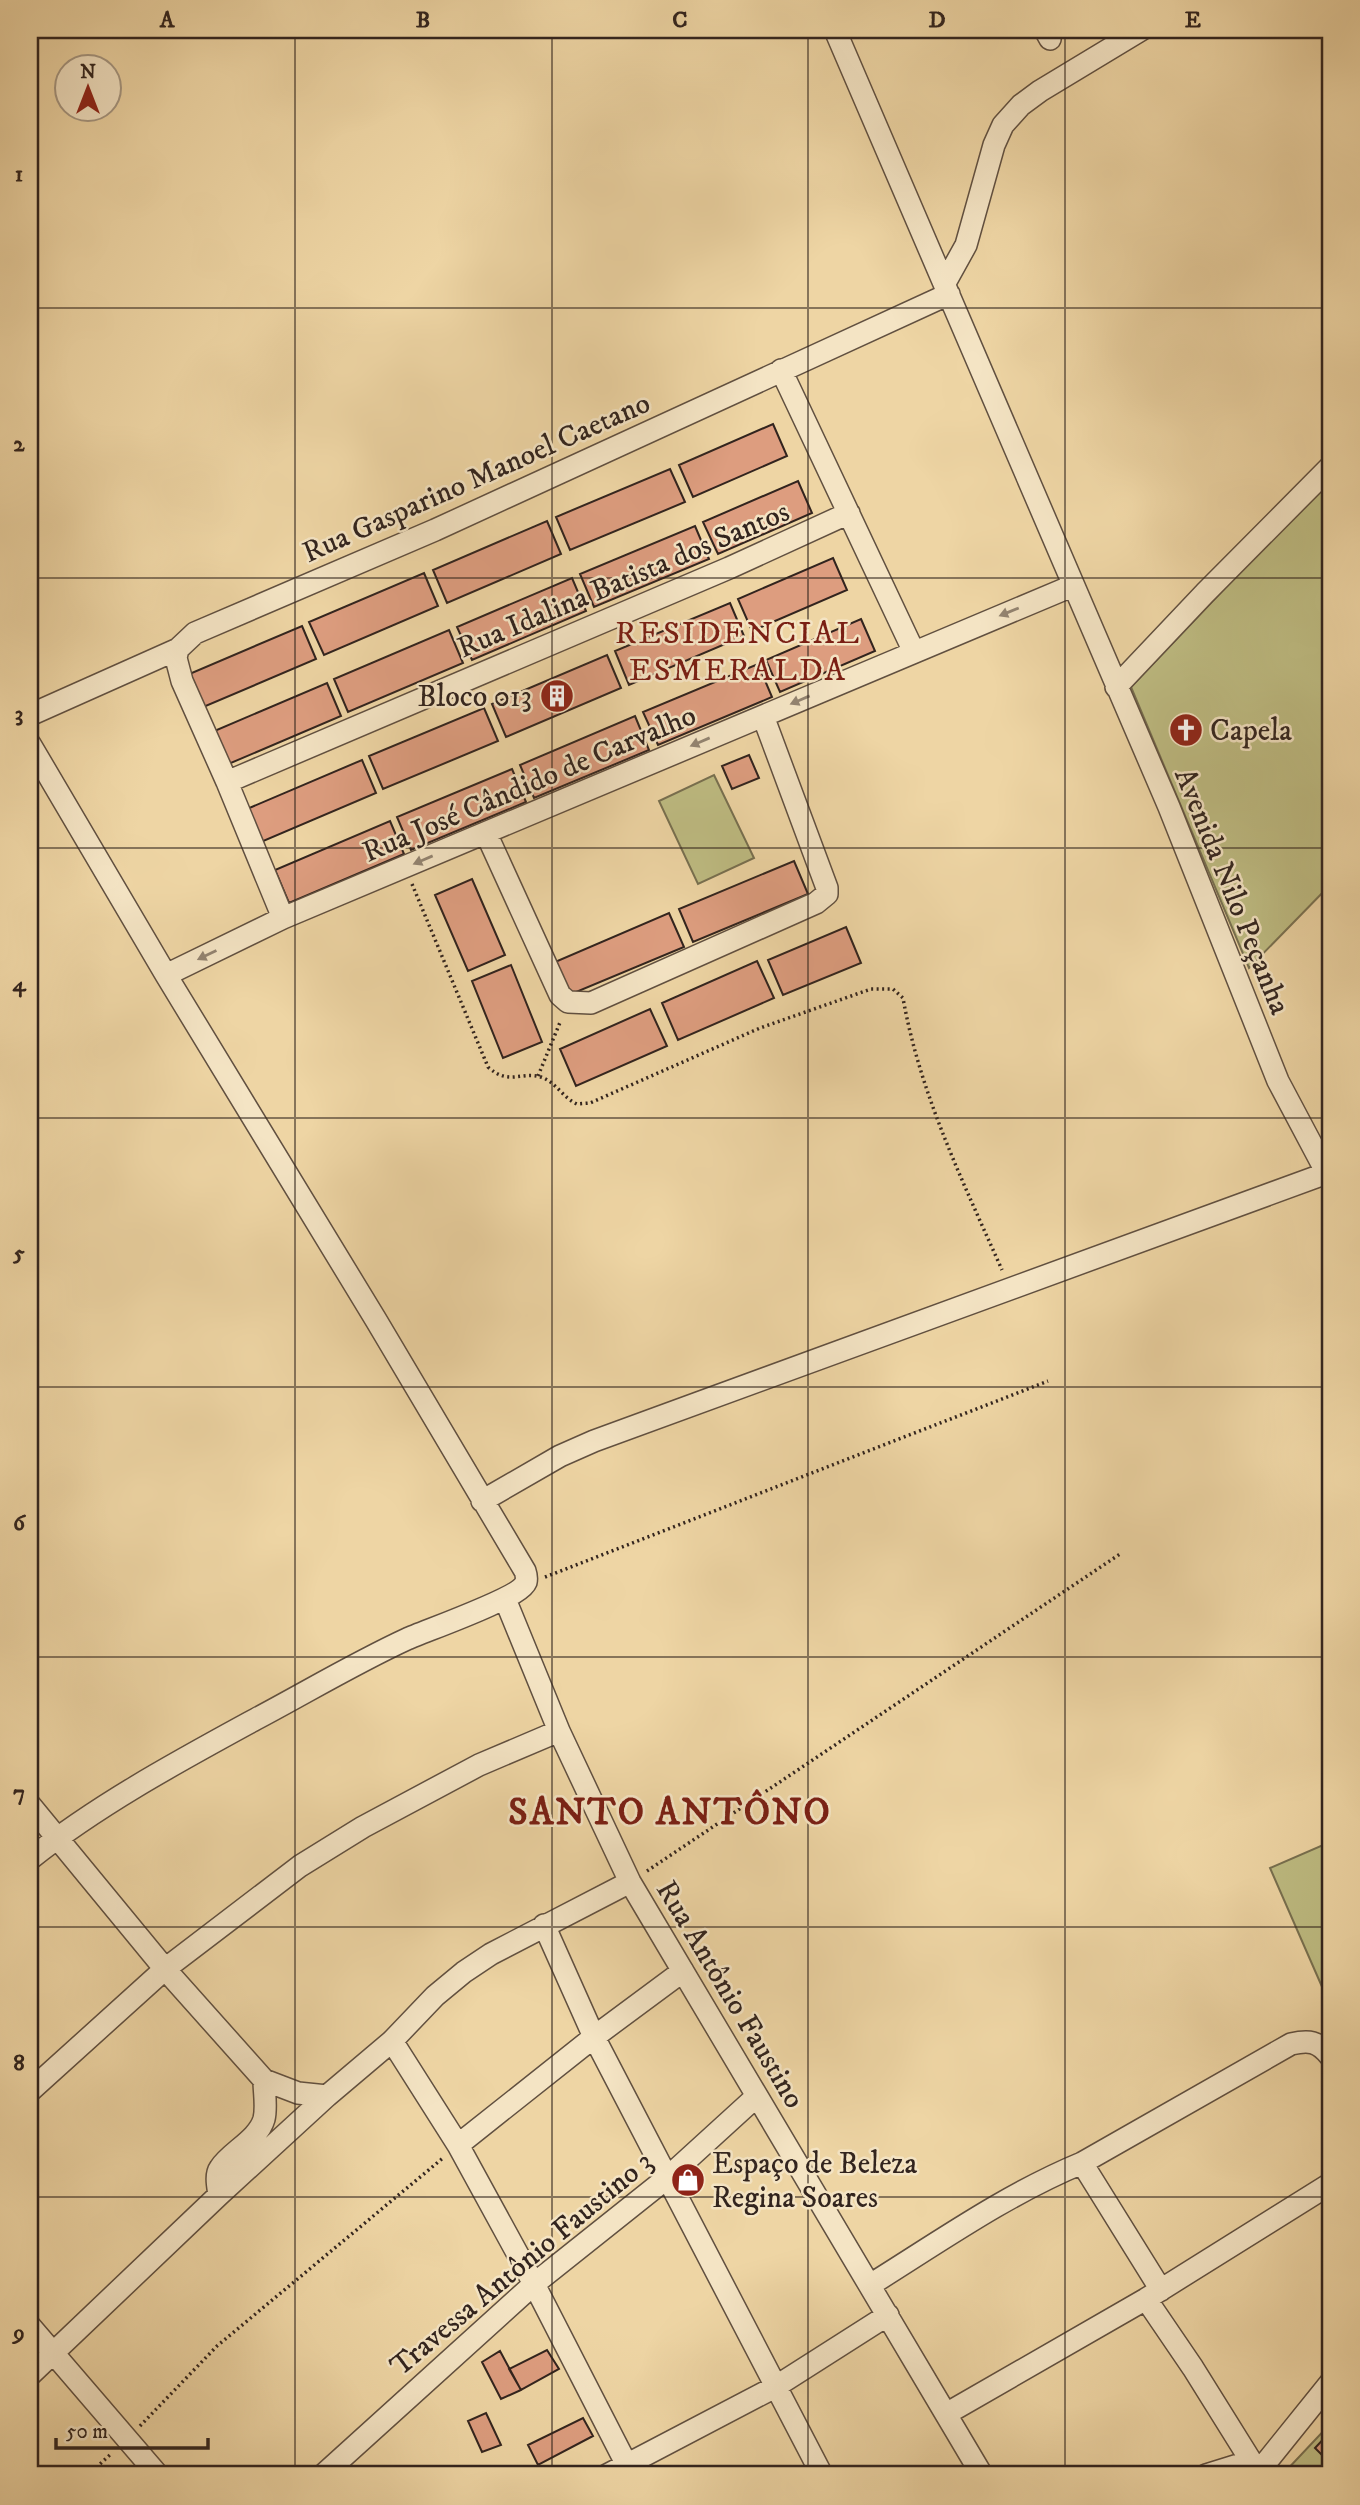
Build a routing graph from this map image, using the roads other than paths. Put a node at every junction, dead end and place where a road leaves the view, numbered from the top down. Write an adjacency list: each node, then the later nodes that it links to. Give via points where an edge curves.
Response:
1 (835, 30): 3 (street, Avenida Nilo Peçanha)
2 (1141, 30): 3 (street, via 1049,85 1003,125 966,245)
3 (947, 289): 4 (street, Rua Gasparino Manoel Caetano); 7 (street, Avenida Nilo Peçanha)
4 (782, 370): 6 (street); 8 (street, Rua Gasparino Manoel Caetano, via 435,530 195,633)
5 (1330, 467): 10 (street)
6 (849, 513): 9 (street); 14 (street, Rua Idalina Batista dos Santos)
7 (1072, 586): 9 (street, Rua José Cândido de Carvalho, one-way to 9); 10 (street, Avenida Nilo Peçanha)
8 (178, 649): 11 (street, Rua Gasparino Manoel Caetano); 14 (street, via 182,681)
9 (914, 652): 12 (street, Rua José Cândido de Carvalho, one-way to 12)
10 (1116, 687): 18 (street, Avenida Nilo Peçanha, via 1169,807 1278,1082)
11 (30, 715)
12 (763, 716): 15 (street, Rua José Cândido de Carvalho, one-way to 15); 15 (street, via 827,888 824,899 591,1003 568,1002 560,995)
13 (30, 744): 17 (street)
14 (228, 782): 16 (street)
15 (486, 832): 16 (street, Rua José Cândido de Carvalho, one-way to 16)
16 (284, 918): 17 (street, Rua José Cândido de Carvalho, one-way to 17)
17 (166, 975): 19 (street)
18 (1327, 1167): 19 (street, via 594,1441)
19 (482, 1501): 20 (street, via 525,1571 523,1586)
20 (505, 1599): 21 (street, Rua Antônio Faustino); 23 (street, via 358,1662 169,1767)
21 (559, 1731): 25 (street, Rua Antônio Faustino); 27 (street, via 479,1765 362,1827 300,1866)
22 (30, 1805): 23 (street)
23 (56, 1838): 24 (street); 27 (street)
24 (30, 1859)
25 (630, 1882): 26 (street); 28 (street, Rua Antônio Faustino)
26 (544, 1925): 29 (street); 30 (street, via 464,1972)
27 (164, 1969): 32 (street); 33 (street)
28 (683, 1970): 29 (street); 35 (street, Rua Antônio Faustino)
29 (594, 2037): 36 (street); 38 (street)
30 (392, 2041): 34 (street); 36 (street)
31 (1330, 2056): 37 (street, via 1311,2041 1291,2044)
32 (264, 2080): 34 (street, via 298,2093); 40 (street, via 263,2122 220,2168)
33 (30, 2091)
34 (327, 2096): 40 (street)
35 (757, 2096): 38 (street, Travessa Antônio Faustino 3); 42 (street, Rua Antônio Faustino)
36 (458, 2145): 41 (street)
37 (1082, 2163): 42 (street, via 1005,2202); 43 (street)
38 (667, 2178): 41 (street, Travessa Antônio Faustino 3); 49 (street)
39 (1330, 2184): 43 (street)
40 (219, 2195): 46 (street)
41 (534, 2284): 52 (street); 54 (street, Travessa Antônio Faustino 3)
42 (870, 2285): 44 (street, Rua Antônio Faustino)
43 (1153, 2294): 50 (street); 51 (street, via 1193,2368)
44 (888, 2315): 49 (street); 50 (street, Rua Antônio Faustino)
45 (30, 2326): 46 (street)
46 (53, 2354): 47 (street); 53 (street)
47 (30, 2375)
48 (1330, 2383): 51 (street)
49 (775, 2386): 52 (street); 56 (street)
50 (946, 2414): 57 (street, Rua Antônio Faustino)
51 (1258, 2469): 58 (street)
52 (629, 2470): 55 (street)
53 (158, 2475)
54 (323, 2475)
55 (607, 2475)
56 (822, 2475)
57 (982, 2475)
58 (1206, 2475)

